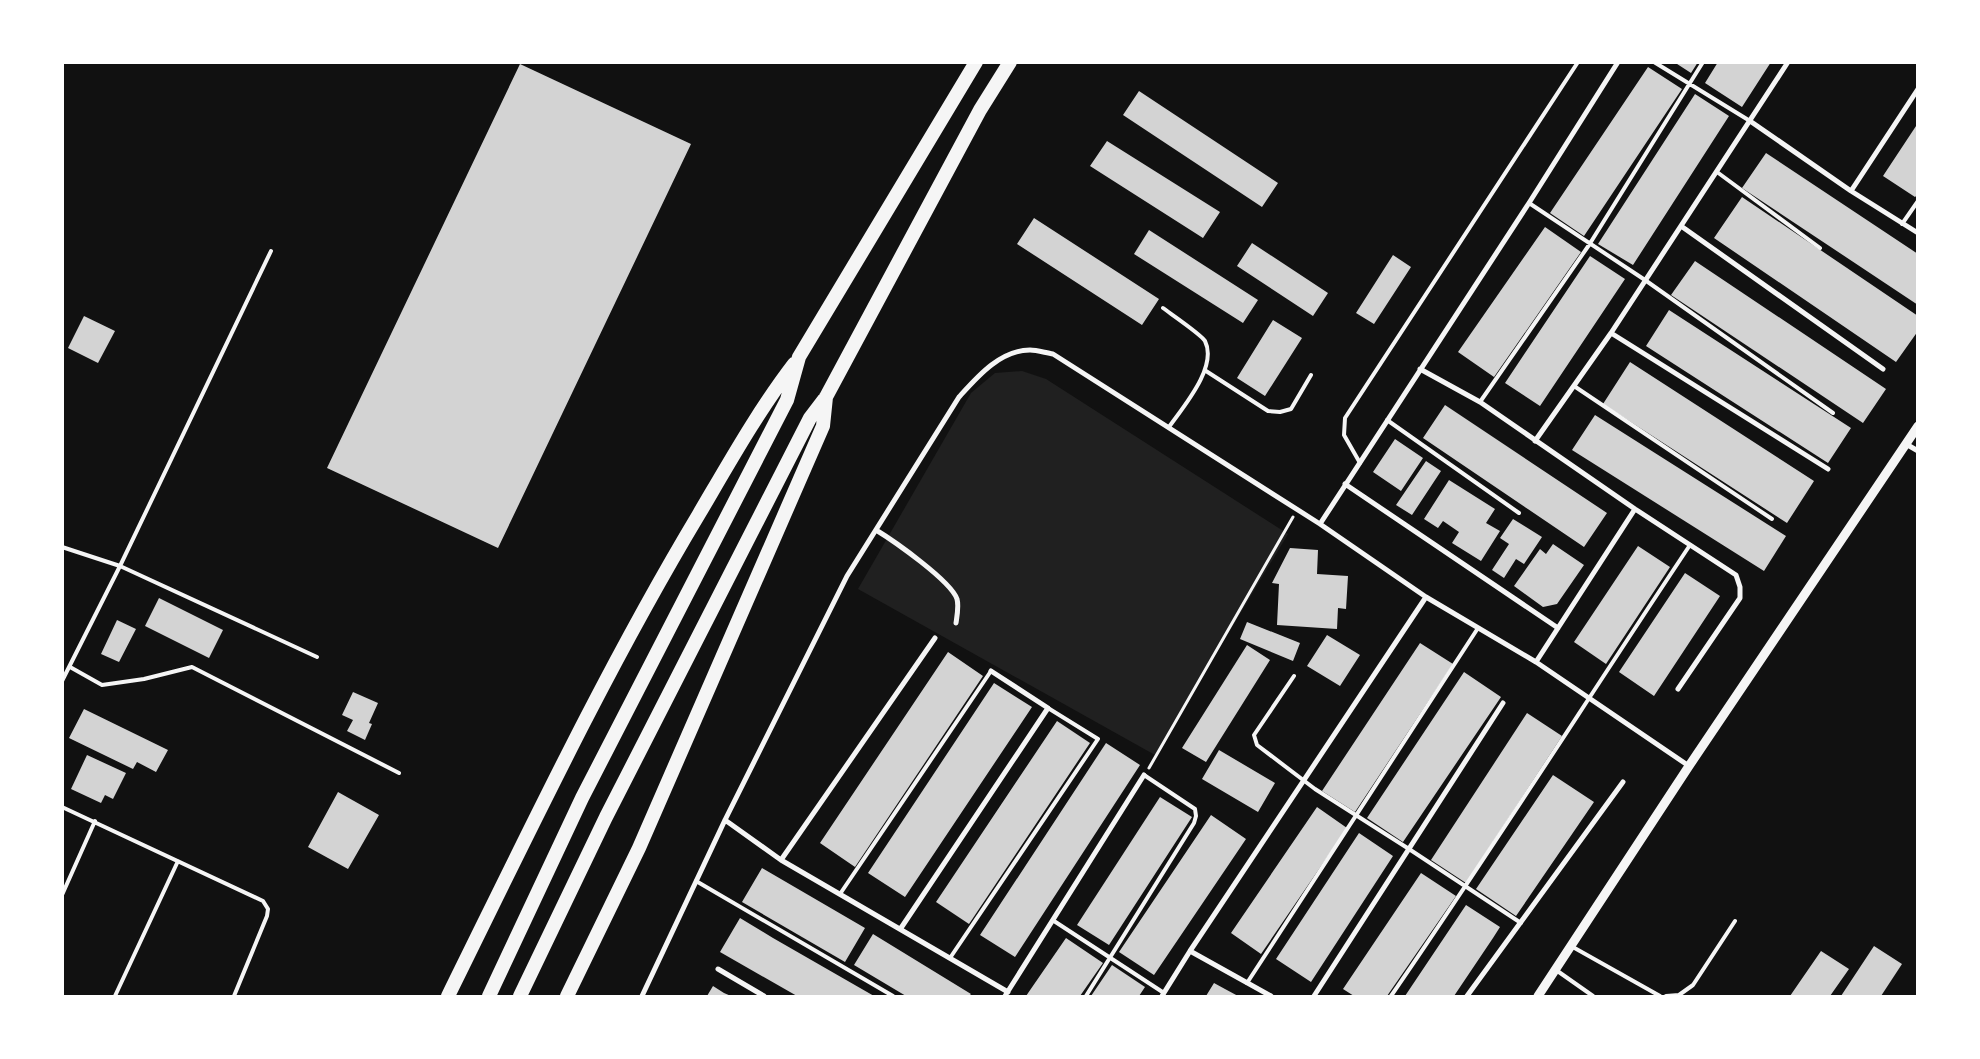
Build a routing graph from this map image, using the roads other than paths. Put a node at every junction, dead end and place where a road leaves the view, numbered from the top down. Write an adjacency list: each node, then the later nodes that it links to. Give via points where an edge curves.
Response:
1 (976, 62): 24 (highway)
2 (1010, 62): 30 (highway, via 980,110)
3 (1578, 62): 39 (lane, via 1345,418 1344,435)
4 (1618, 62): 14 (street)
5 (1654, 62): 8 (lane)
6 (1703, 62): 8 (lane)
7 (1788, 62): 10 (street)
8 (1688, 84): 10 (lane); 18 (lane)
9 (1918, 89): 12 (street)
10 (1750, 121): 11 (street); 12 (street)
11 (1717, 172): 16 (street); 19 (lane)
12 (1851, 191): 15 (street)
13 (1918, 202): 15 (lane)
14 (1529, 203): 18 (lane); 25 (street)
15 (1902, 224): 17 (street)
16 (1681, 226): 21 (street); 26 (street)
17 (1918, 233)
18 (1590, 245): 21 (lane); 31 (lane)
19 (1820, 248)
20 (271, 250): 49 (lane)
21 (1645, 280): 23 (street); 32 (lane)
22 (1163, 308): 27 (lane, via 1205,340 1208,353)
23 (1611, 333): 29 (street); 40 (street)
24 (799, 357): 96 (highway, via 771,394 661,577 540,808); 97 (highway, via 786,400 582,798)
25 (1420, 369): 31 (street); 33 (street)
26 (1883, 369)
27 (1206, 371): 28 (lane, via 1268,410 1280,412 1291,409); 35 (lane)
28 (1311, 375)
29 (1574, 386): 36 (street); 44 (lane)
30 (826, 397): 98 (highway, via 810,418 606,817); 99 (highway, via 823,426 639,848)
31 (1480, 402): 36 (street)
32 (1833, 414)
33 (1387, 420): 39 (street); 43 (lane)
34 (1918, 426): 37 (street)
35 (1169, 427): 45 (street); 46 (street, via 1053,354 1028,350 1004,356 981,373 959,397)
36 (1535, 441): 42 (street)
37 (1906, 444): 38 (street); 65 (street)
38 (1918, 451)
39 (1360, 463): 41 (street)
40 (1828, 469)
41 (1346, 484): 45 (street); 53 (street)
42 (1635, 510): 47 (street); 53 (street)
43 (1519, 513)
44 (1772, 519)
45 (1320, 524): 50 (street)
46 (876, 530): 51 (street, via 906,550 951,588 957,599); 72 (street, via 847,576)
47 (1690, 545): 61 (street, via 1736,575 1740,598); 62 (lane)
48 (62, 547): 49 (lane)
49 (120, 566): 55 (lane); 57 (lane)
50 (1426, 596): 52 (street); 68 (street)
51 (956, 623)
52 (1478, 628): 56 (street); 71 (lane)
53 (1558, 628): 56 (street)
54 (934, 638): 75 (street)
55 (318, 657)
56 (1536, 662): 62 (street)
57 (70, 667): 60 (lane); 66 (lane, via 102,685 144,680 192,667)
58 (991, 672): 64 (street); 79 (lane)
59 (1294, 676): 68 (lane, via 1254,735 1254,740)
60 (62, 681)
61 (1678, 689)
62 (1588, 697): 65 (street); 78 (lane)
63 (1503, 703): 74 (street)
64 (1048, 708): 84 (street); 87 (lane, via 1098,739)
65 (1690, 766): 85 (street)
66 (399, 773)
67 (1144, 775): 81 (street); 88 (lane, via 1196,809 1196,816)
68 (1304, 781): 71 (lane); 86 (street)
69 (1623, 782): 83 (street)
70 (62, 807): 73 (lane)
71 (1357, 816): 74 (lane); 91 (lane)
72 (725, 820): 75 (street); 77 (street)
73 (95, 821): 76 (lane); 80 (lane)
74 (1409, 848): 78 (lane); 105 (street)
75 (782, 860): 79 (street)
76 (178, 861): 94 (lane); 95 (lane, via 263,901 268,909 268,916)
77 (696, 881): 100 (street); 102 (lane)
78 (1466, 886): 83 (lane); 106 (lane)
79 (840, 894): 84 (street)
80 (62, 895)
81 (1054, 921): 88 (lane); 92 (street)
82 (1735, 921): 111 (lane, via 1693,985 1679,995)
83 (1521, 922): 107 (street)
84 (901, 928): 87 (street)
85 (1571, 946): 90 (street); 110 (lane)
86 (1190, 951): 91 (street); 93 (street)
87 (950, 958): 92 (street)
88 (1111, 958): 93 (lane); 103 (lane)
89 (718, 969): 101 (street)
90 (1556, 970): 108 (street); 109 (lane)
91 (1247, 983): 104 (street)
92 (1006, 994)
93 (1163, 995)
94 (114, 996)
95 (234, 996)
96 (448, 996)
97 (489, 996)
98 (520, 996)
99 (567, 996)
100 (642, 996)
101 (764, 996)
102 (893, 996)
103 (1086, 996)
104 (1272, 996)
105 (1314, 996)
106 (1391, 996)
107 (1467, 996)
108 (1538, 996)
109 (1593, 996)
110 (1660, 996)
111 (1666, 996)

